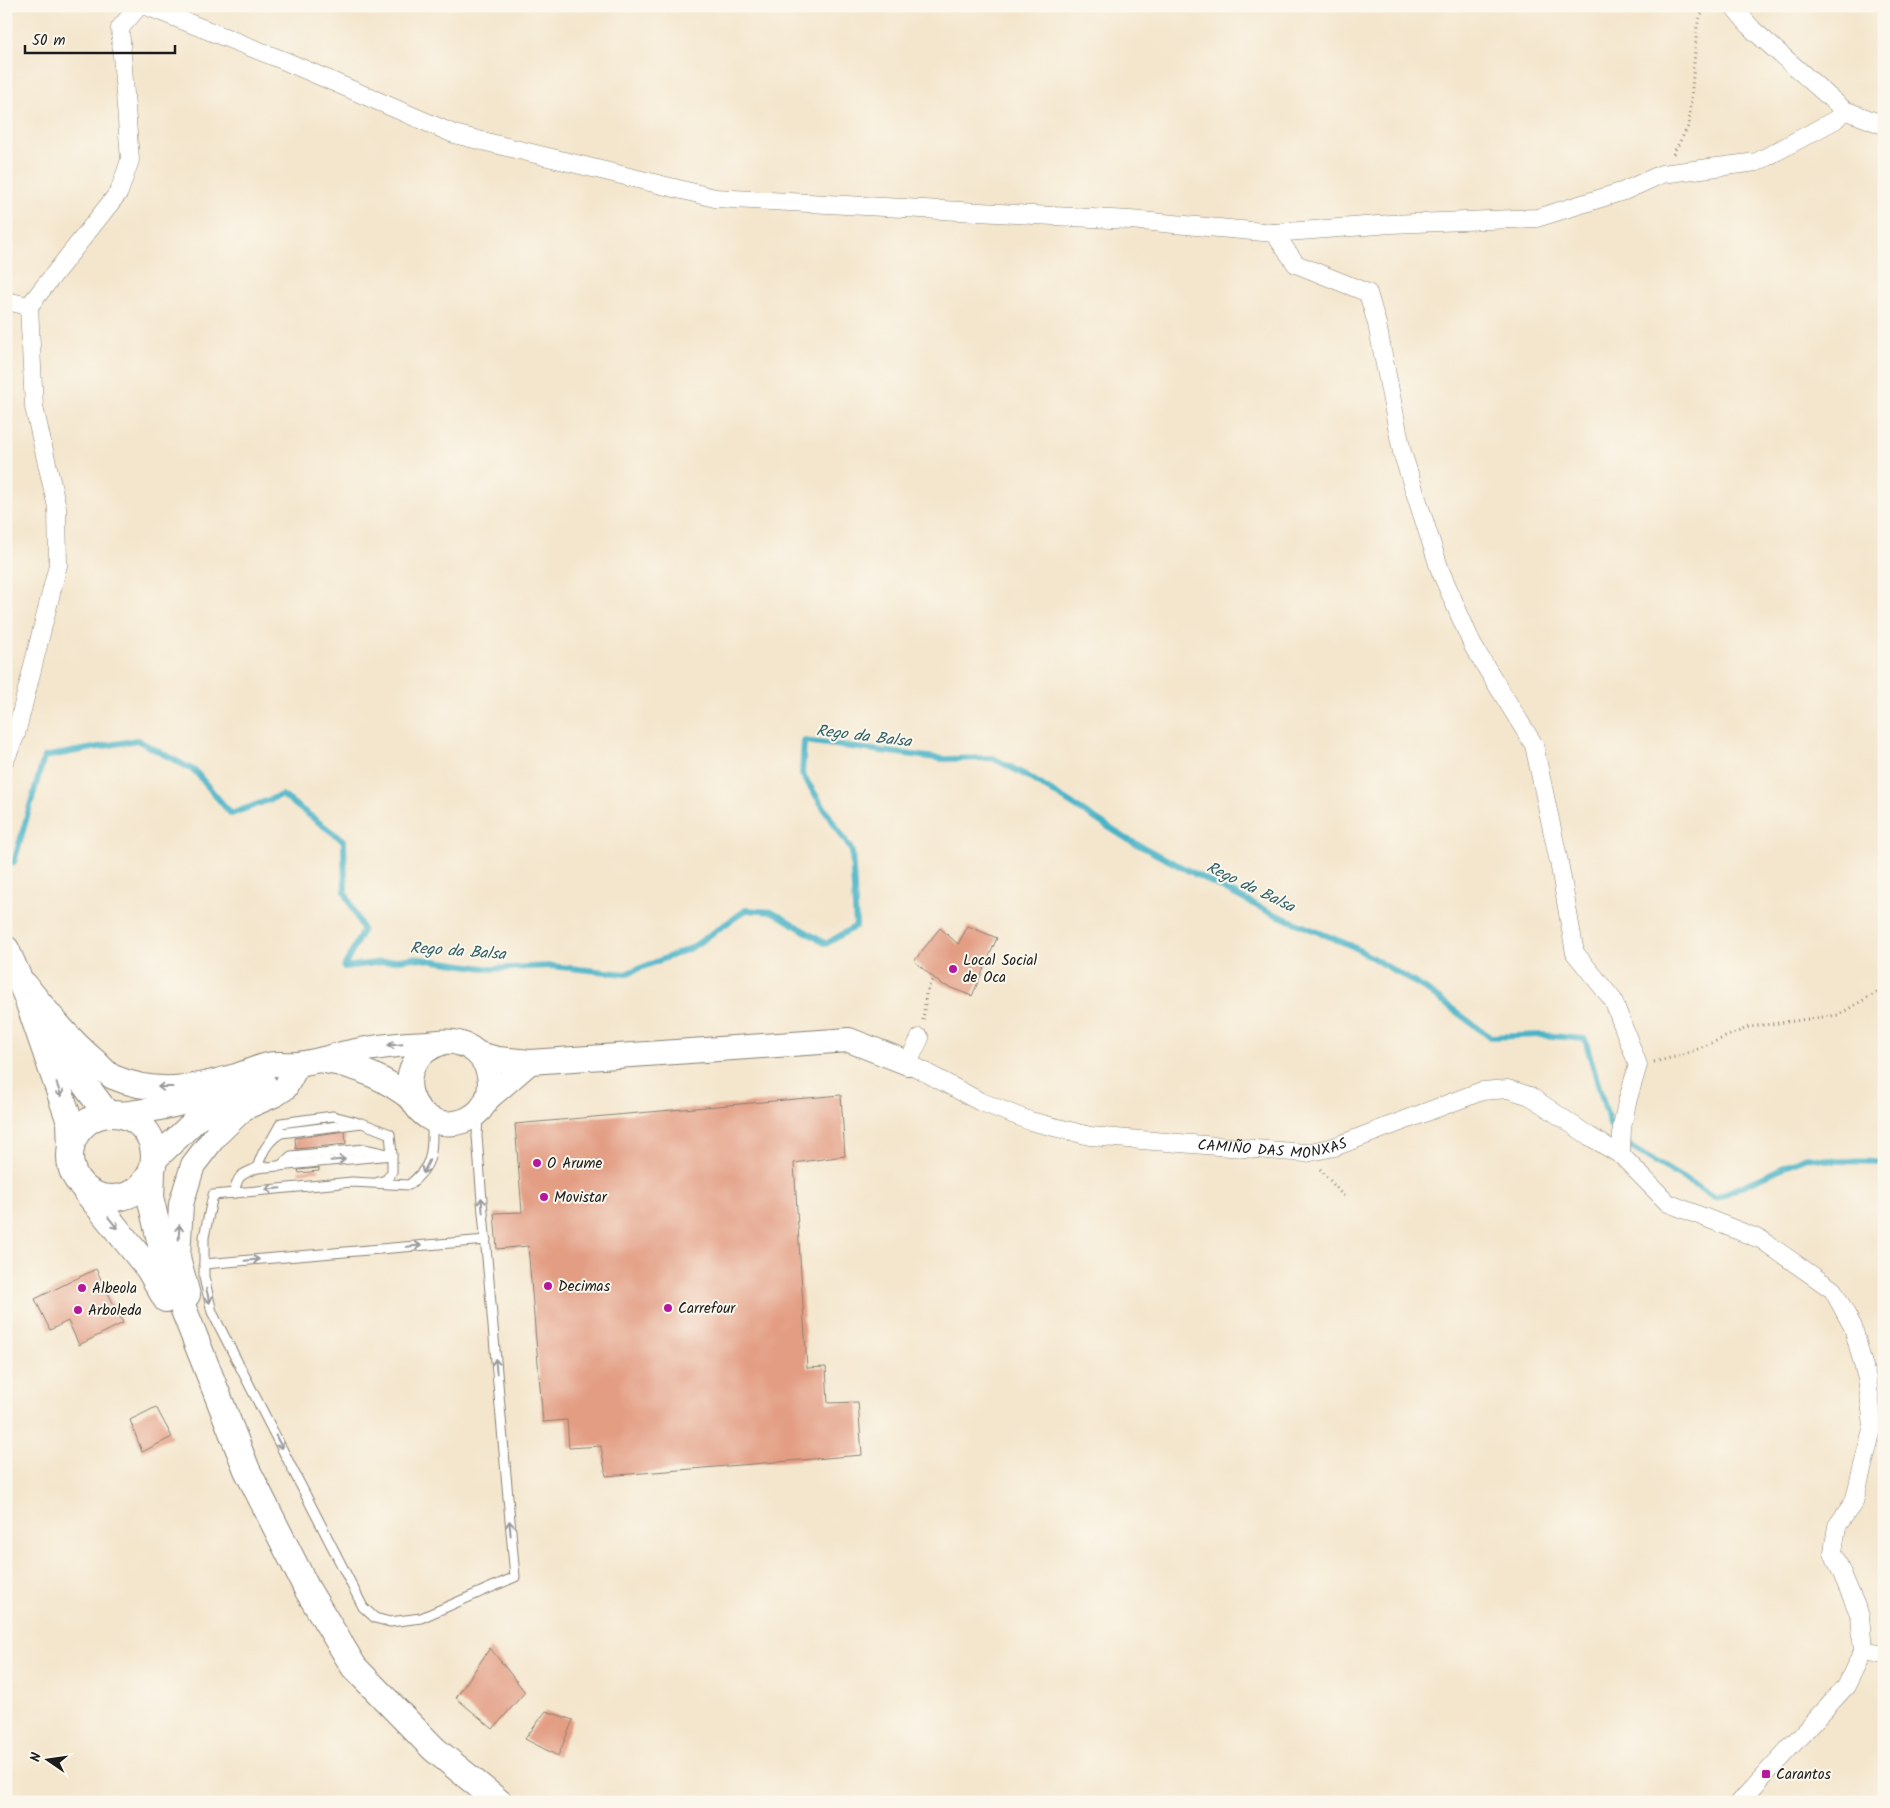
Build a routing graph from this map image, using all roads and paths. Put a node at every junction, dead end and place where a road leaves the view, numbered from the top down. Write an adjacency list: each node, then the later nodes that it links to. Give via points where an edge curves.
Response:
1 (139, 6): 10 (street, via 120,28 130,160 119,192)
2 (146, 6): 8 (street, via 285,61 454,134 715,198 1130,220)
3 (1704, 6): 7 (path, via 1697,26 1690,125)
4 (1733, 6): 5 (street, via 1753,30)
5 (1844, 110): 6 (street); 7 (street, via 1835,120 1756,162)
6 (1884, 125)
7 (1662, 174): 8 (street, via 1624,191 1537,218)
8 (1274, 233): 22 (street, via 1296,264 1368,293 1402,452 1440,570 1473,646 1534,744 1575,953 1613,1000)
9 (6, 300): 10 (street)
10 (29, 306): 11 (street, via 34,407 56,507 58,565 16,734)
11 (6, 758)
12 (6, 949): 14 (main road)
13 (933, 978): 16 (path, via 926,994)
14 (16, 986): 19 (street, one-way to 14, via 268,1065 187,1087 146,1087 112,1076); 25 (main road, via 68,1062); 27 (main road, one-way to 27, via 70,1122)
15 (1884, 988): 22 (path, via 1838,1015 1749,1027 1683,1055)
16 (920, 1038): 21 (street)
17 (444, 1042): 18 (street, via 463,1044); 19 (street, one-way to 19, via 371,1047); 23 (street, via 432,1046 414,1062 409,1087)
18 (479, 1054): 20 (street); 24 (street, via 490,1075 490,1087)
19 (309, 1062): 23 (street, via 349,1065 398,1088); 25 (street, via 181,1104 146,1112); 31 (street, via 268,1084 228,1098 197,1119); 39 (street, one-way to 19, via 178,1257 181,1204 193,1165 216,1134 244,1108 285,1088)
20 (530, 1062): 21 (street, via 849,1040); 24 (street)
21 (908, 1063): 28 (street, CAMIÑO DAS MONXAS, via 979,1101 1013,1115 1090,1136)
22 (1638, 1065): 29 (street, via 1622,1128)
23 (412, 1099): 26 (street)
24 (483, 1105): 26 (street, via 464,1121 448,1124); 37 (lane, one-way to 24, via 477,1136)
25 (114, 1114): 27 (main road, via 94,1118 83,1125); 31 (main road, via 133,1119 143,1127 154,1148)
26 (432, 1120): 33 (lane, one-way to 33, via 432,1154 423,1174 410,1185)
27 (71, 1148): 34 (main road, via 70,1162)
28 (1306, 1153): 29 (street, CAMIÑO DAS MONXAS, via 1334,1147 1482,1091 1508,1089 1530,1096); 36 (path)
29 (1621, 1154): 40 (street, CAMIÑO DAS MONXAS, via 1668,1203 1762,1240 1833,1290 1853,1327 1867,1378 1873,1425 1854,1502 1837,1526 1833,1552 1860,1616)
30 (392, 1155): 32 (lane, one-way to 30); 32 (lane, via 390,1134 362,1123 281,1133 262,1153); 33 (lane, via 392,1172 386,1180)
31 (153, 1166): 34 (main road, via 144,1184 120,1198 93,1194); 39 (main road, via 151,1201 165,1262)
32 (257, 1168): 35 (lane, via 237,1179)
33 (375, 1183): 35 (lane, one-way to 35, via 352,1182)
34 (82, 1185): 39 (main road, one-way to 39, via 149,1269)
35 (234, 1193): 38 (lane, via 213,1195 204,1237)
36 (1346, 1199)
37 (486, 1240): 38 (lane, one-way to 37); 38 (lane, one-way to 37, via 212,1312 363,1608 375,1618 390,1622 421,1618 514,1577)
38 (204, 1264)
39 (212, 1381): 42 (main road, via 247,1470 307,1589 354,1666 434,1749)
40 (1863, 1650): 41 (street); 43 (street, via 1846,1686)
41 (1884, 1655)
42 (499, 1802)
43 (1740, 1802)

